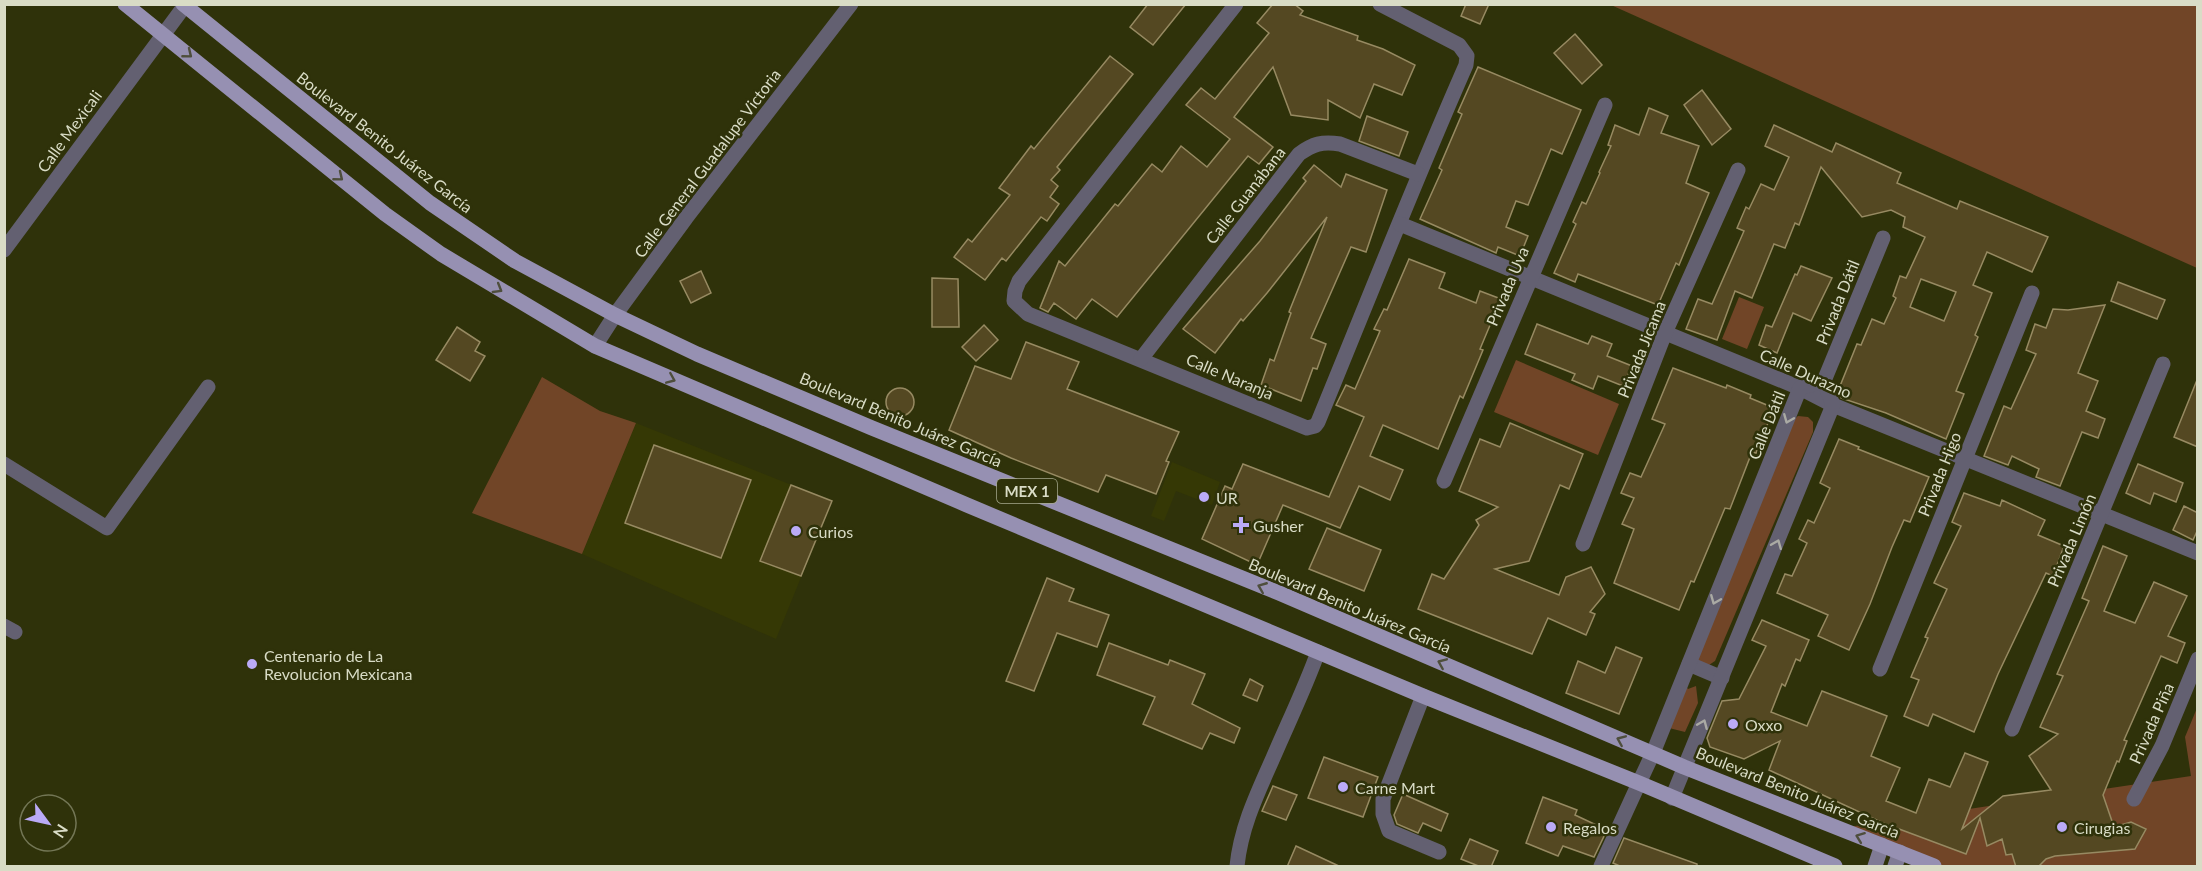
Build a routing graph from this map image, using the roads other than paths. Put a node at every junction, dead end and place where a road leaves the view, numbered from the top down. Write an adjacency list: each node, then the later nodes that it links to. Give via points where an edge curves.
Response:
1 (125, 4): 6 (main road, MEX 1)
2 (851, 4): 15 (street, Calle General Guadalupe Victoria)
3 (1236, 4): 18 (street, Calle Naranja, via 1015,291 1014,301 1028,314)
4 (1380, 4): 9 (street, Calle Naranja, via 1459,45 1467,56)
5 (184, 5): 6 (street, Calle Mexicali); 15 (main road, Boulevard Benito Juárez García / MEX 1, via 430,203 515,261)
6 (163, 33): 12 (street, Calle Mexicali); 17 (main road, MEX 1, one-way to 17, via 385,214 441,254)
7 (1605, 105): 13 (street, Privada Uva)
8 (1738, 170): 16 (street, Privada Jicama)
9 (1418, 174): 10 (street, Calle Naranja); 18 (street, Calle Guanábana, via 1340,144 1313,144 1299,154)
10 (1400, 224): 13 (street, Calle Durazno); 18 (street, Calle Naranja, via 1315,426 1307,428)
11 (1883, 238): 20 (street, Privada Dátil)
12 (4, 250)
13 (1530, 277): 16 (street, Calle Durazno); 26 (street, Privada Uva)
14 (2032, 293): 24 (street, Privada Higo)
15 (615, 315): 17 (street, Calle General Guadalupe Victoria); 37 (main road, Boulevard Benito Juárez García / MEX 1, one-way to 15, via 1279,593 872,428)
16 (1665, 333): 22 (street, Calle Durazno); 28 (street, Privada Jicama)
17 (595, 346): 30 (main road, MEX 1, one-way to 30)
18 (1141, 359)
19 (2163, 364): 27 (street, Privada Limón)
20 (1824, 381): 22 (street, Calle Dátil); 23 (street)
21 (208, 387): 25 (street, via 107,528)
22 (1800, 388): 23 (street, Calle Durazno); 32 (street, Calle Dátil, one-way to 32)
23 (1833, 405): 24 (street, Calle Durazno); 34 (street, one-way to 23)
24 (1965, 458): 27 (street, Calle Durazno); 33 (street, Privada Higo)
25 (4, 464)
26 (1444, 481)
27 (2101, 513): 29 (street, Calle Durazno); 36 (street, Privada Limón)
28 (1583, 544)
29 (2198, 553)
30 (1318, 652): 35 (main road, MEX 1); 45 (street, via 1249,811)
31 (2198, 659): 41 (street, Privada Piña, via 2162,746)
32 (1689, 664): 34 (street); 37 (street, Calle Dátil)
33 (1880, 669)
34 (1722, 678): 38 (street, one-way to 34)
35 (1424, 696): 39 (main road, MEX 1); 43 (street, via 1383,799 1383,814 1389,831)
36 (2012, 729)
37 (1653, 753): 38 (main road, Boulevard Benito Juárez García / MEX 1); 39 (street, Calle Dátil)
38 (1684, 767): 40 (street); 42 (main road, Boulevard Benito Juárez García / MEX 1, one-way to 38)
39 (1639, 783): 40 (main road, MEX 1); 46 (street, Calle Dátil)
40 (1672, 798): 47 (main road, MEX 1)
41 (2134, 800)
42 (1882, 845): 44 (main road, Boulevard Benito Juárez García / MEX 1); 48 (main road)
43 (1439, 852)
44 (1897, 859): 49 (main road, Boulevard Benito Juárez García / MEX 1)
45 (1237, 867)
46 (1601, 867)
47 (1835, 867)
48 (1875, 867)
49 (1934, 867)

